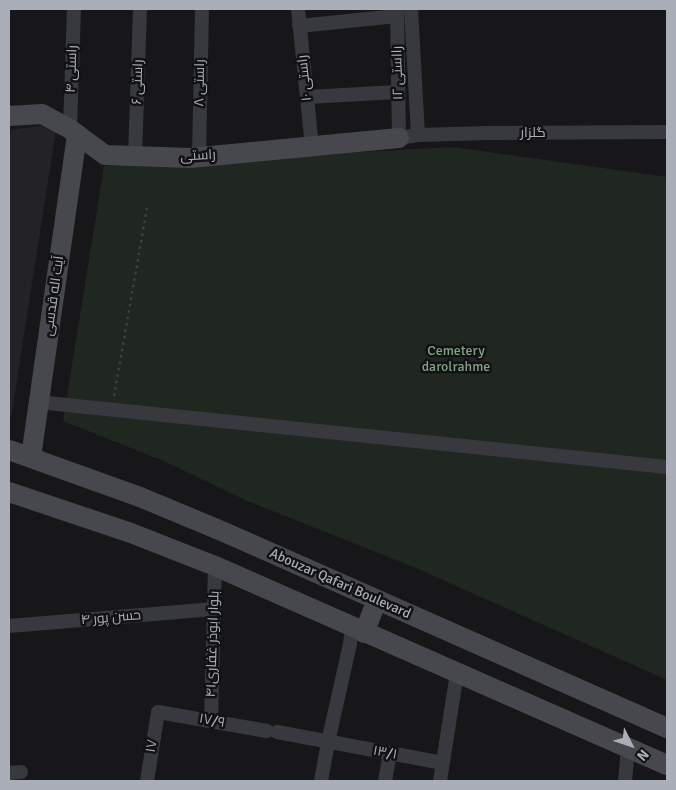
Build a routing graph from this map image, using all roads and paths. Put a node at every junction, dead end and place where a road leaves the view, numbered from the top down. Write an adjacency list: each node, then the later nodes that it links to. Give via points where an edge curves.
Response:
1 (74, 9): 11 (street, راستی ۴)
2 (140, 9): 15 (street, راستی ۶)
3 (202, 9): 16 (street, راستی ۸)
4 (298, 9): 7 (street, راستی ۱۰)
5 (411, 9): 13 (street, ۱۲ رااستی)
6 (397, 12): 7 (street); 8 (street, ۱۲ رااستی)
7 (299, 26): 9 (street, راستی ۱۰)
8 (398, 92): 9 (street); 13 (street, ۱۲ رااستی)
9 (306, 97): 14 (street, راستی ۱۰)
10 (9, 116): 11 (main road, راستی, via 42,114)
11 (74, 132): 15 (main road, راستی, via 105,155); 18 (main road, آیت اله قدسی)
12 (667, 132): 13 (street, گلزار)
13 (409, 137): 14 (main road, راستی)
14 (312, 147): 16 (main road, راستی)
15 (135, 156): 16 (main road, راستی)
16 (199, 158)
17 (147, 208): 19 (path)
18 (38, 402): 19 (street); 21 (main road, آیت اله قدسی)
19 (112, 410): 22 (street)
20 (9, 450): 21 (main road, Abouzar Qafari Boulevard)
21 (31, 457): 25 (main road, Abouzar Qafari Boulevard, via 140,497)
22 (667, 466)
23 (9, 492): 24 (main road, via 131,533)
24 (215, 566): 26 (street, بلوار ابوذر غفاری۴۱); 28 (main road)
25 (377, 600): 28 (main road); 32 (main road, Abouzar Qafari Boulevard)
26 (214, 609): 27 (street, ۴ حسن پور); 31 (street, بلوار ابوذر غفاری۴۱)
27 (9, 626)
28 (358, 630): 29 (main road); 33 (street, via 350,644)
29 (457, 673): 34 (main road); 36 (street)
30 (158, 712): 31 (street, ۱۷/۹); 38 (street, ۱۷)
31 (211, 721): 33 (street, ۱۷/۹)
32 (667, 728)
33 (328, 742): 35 (street, ۱۳/۱); 39 (street)
34 (628, 748): 37 (main road); 42 (street)
35 (390, 754): 36 (street, ۱۳/۱); 40 (street)
36 (443, 763): 41 (street)
37 (667, 765)
38 (147, 781)
39 (321, 781)
40 (385, 781)
41 (440, 781)
42 (625, 781)

